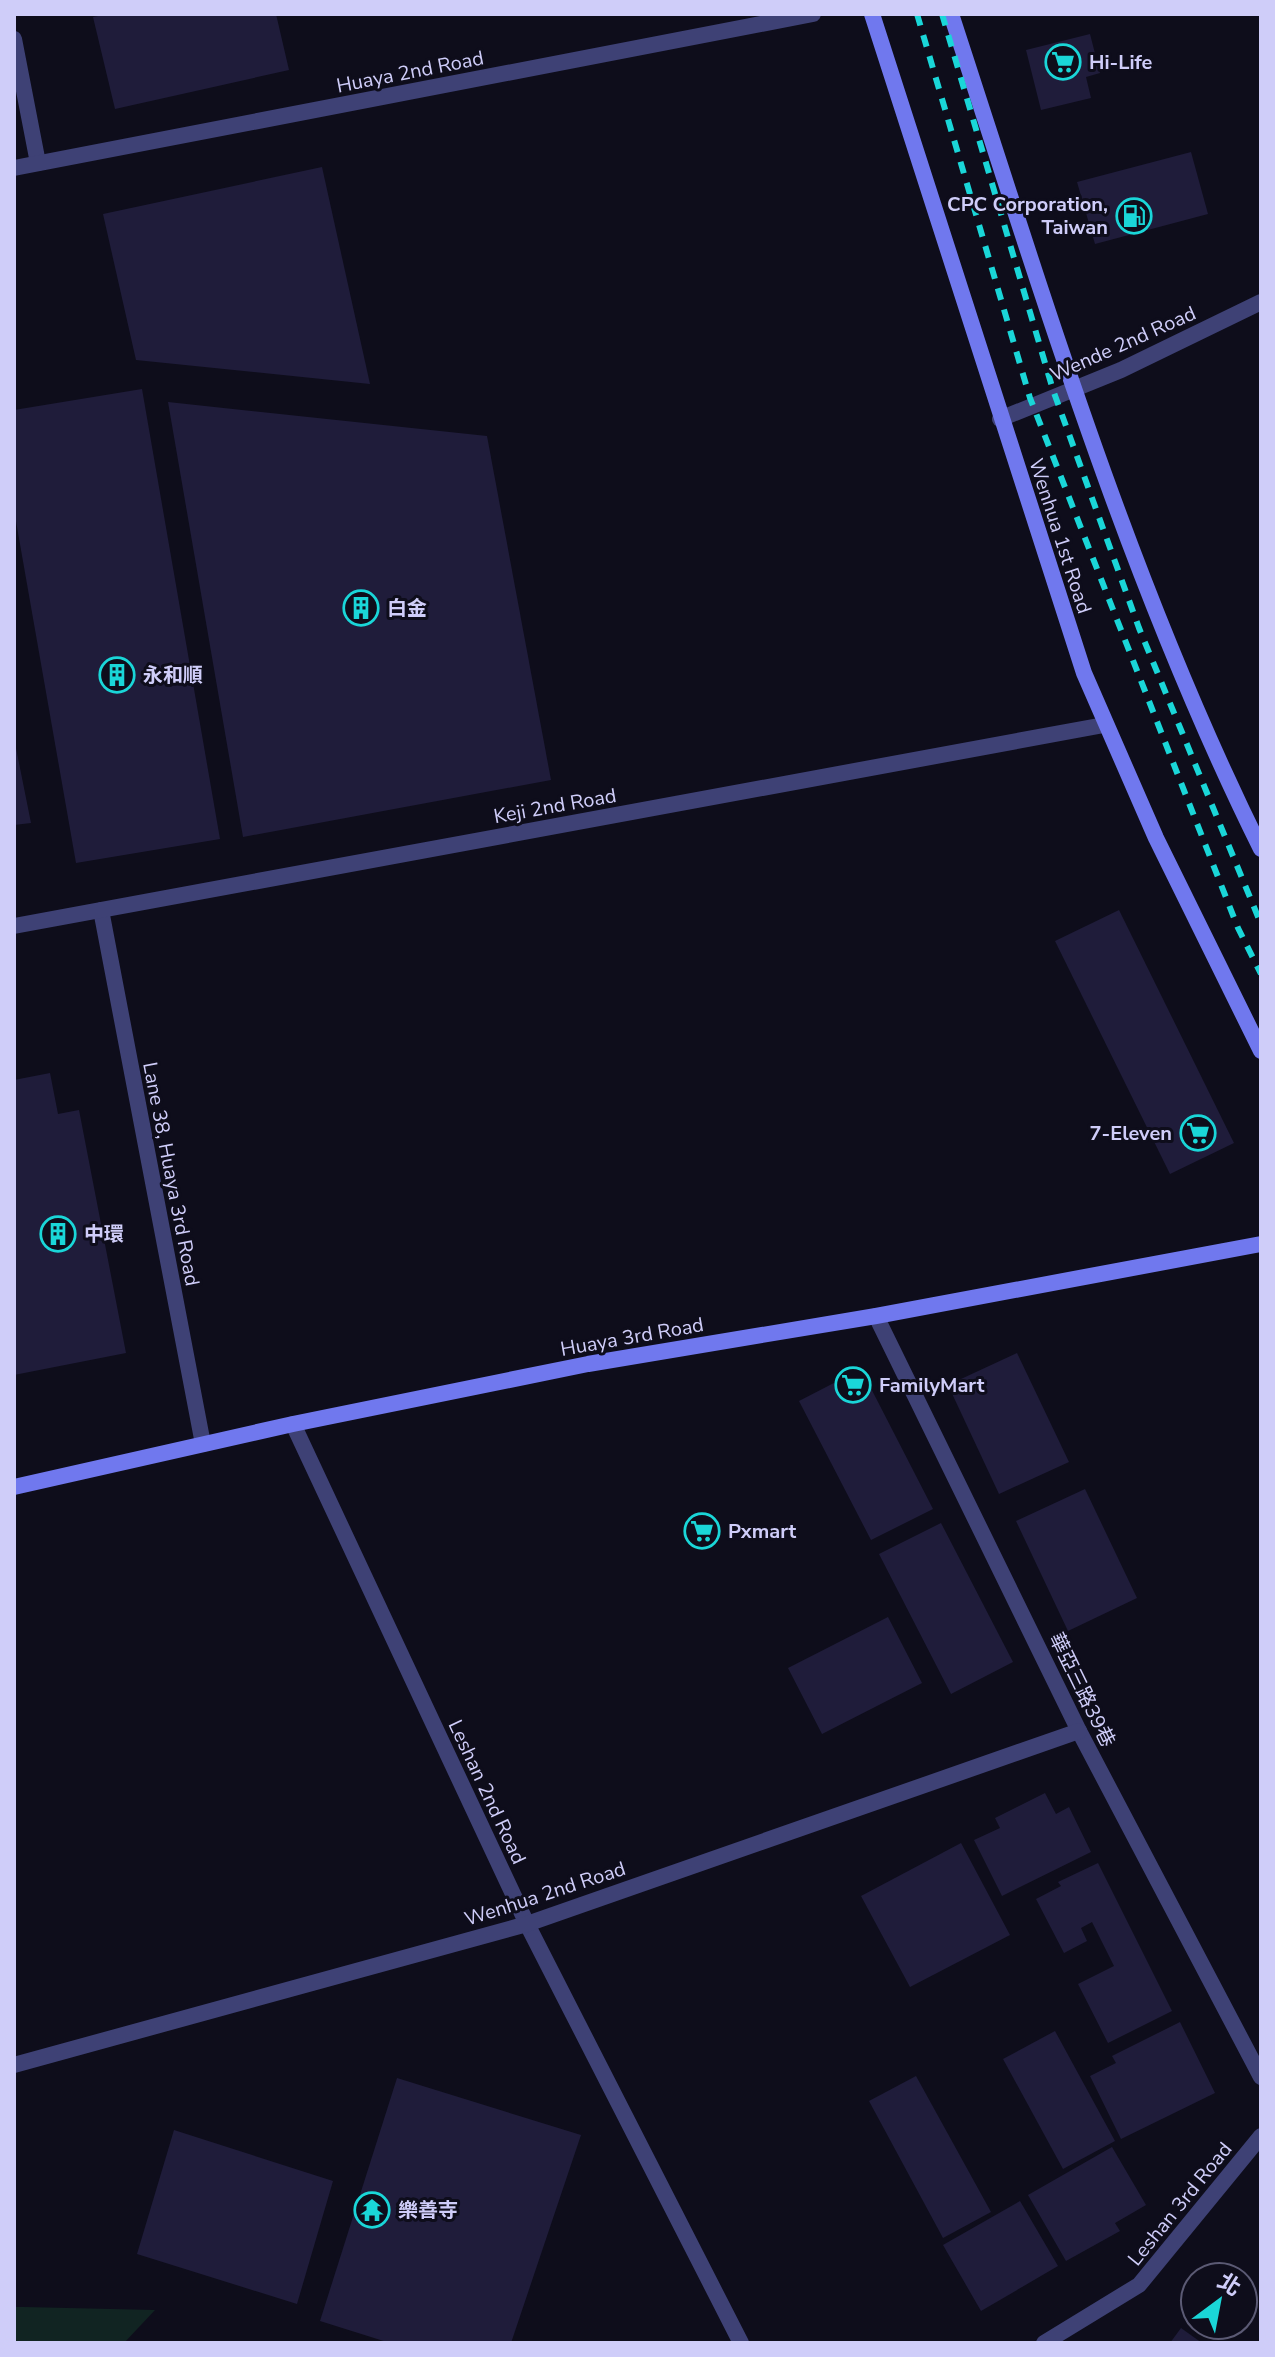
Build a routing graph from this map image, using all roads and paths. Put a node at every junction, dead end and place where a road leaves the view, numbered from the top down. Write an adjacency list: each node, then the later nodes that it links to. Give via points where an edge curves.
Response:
1 (813, 14): 5 (street, Huaya 2nd Road)
2 (872, 14): 9 (street, Wenhua 1st Road)
3 (951, 14): 8 (street)
4 (14, 39): 5 (street)
5 (38, 163): 6 (street, Huaya 2nd Road)
6 (14, 168)
7 (1261, 302): 8 (street, Wende 2nd Road)
8 (1075, 388): 9 (street, Wende 2nd Road); 11 (street, via 1164,628)
9 (1000, 419): 10 (street, Wenhua 1st Road)
10 (1104, 725): 12 (street, Keji 2nd Road); 14 (street, Wenhua 1st Road)
11 (1261, 849)
12 (101, 910): 13 (street, Keji 2nd Road); 18 (street, Lane 38, Huaya 3rd Road)
13 (14, 926)
14 (1261, 1051)
15 (1261, 1244): 16 (street, Huaya 3rd Road)
16 (876, 1316): 17 (street, Huaya 3rd Road, via 588,1364); 20 (street, 華亞三路39巷)
17 (293, 1424): 18 (street, Huaya 3rd Road); 21 (street, Leshan 2nd Road)
18 (203, 1444): 19 (street, Huaya 3rd Road)
19 (14, 1487)
20 (1079, 1731): 21 (street, Wenhua 2nd Road); 23 (street, 華亞三路39巷)
21 (527, 1924): 22 (street, Wenhua 2nd Road); 25 (street, Leshan 2nd Road)
22 (14, 2065)
23 (1261, 2077)
24 (1261, 2136): 26 (street, Leshan 3rd Road, via 1139,2285)
25 (741, 2343)
26 (1044, 2343)

